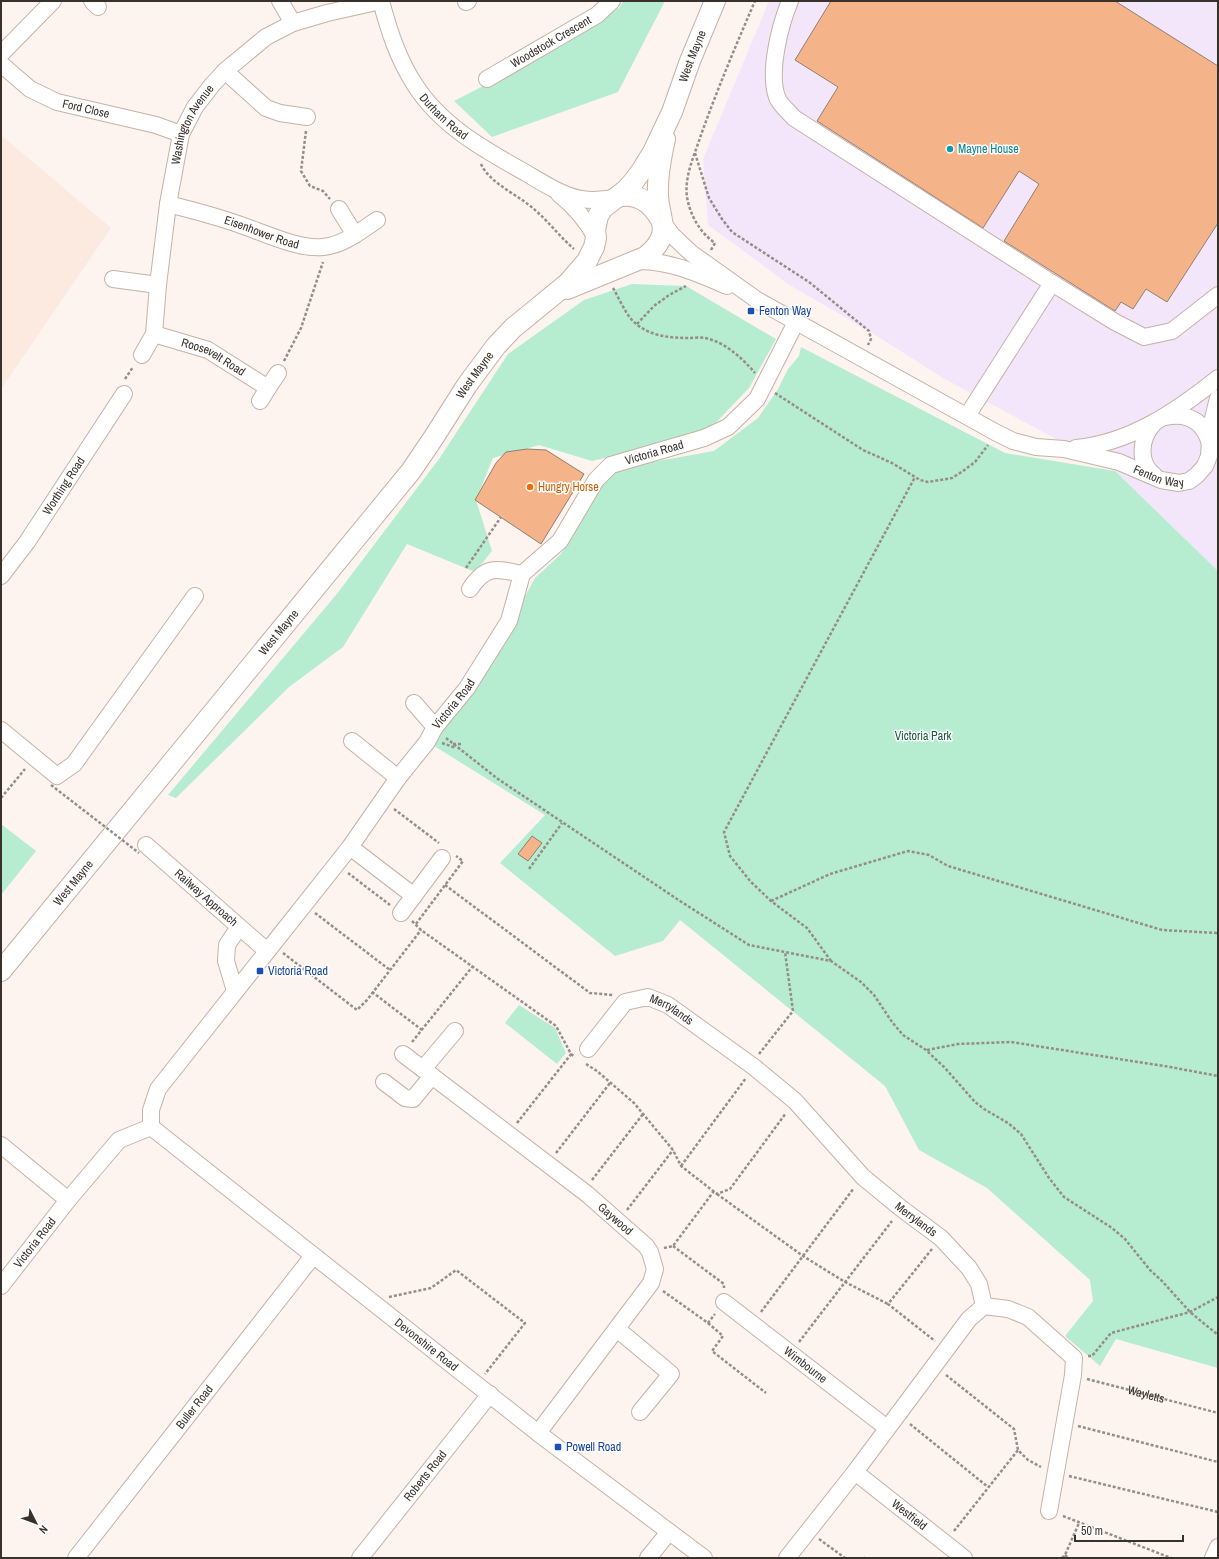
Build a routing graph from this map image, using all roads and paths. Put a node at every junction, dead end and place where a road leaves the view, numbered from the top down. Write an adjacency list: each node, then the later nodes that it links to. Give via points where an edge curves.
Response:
1 (53, 1): 9 (street)
2 (280, 1): 8 (street)
3 (381, 1): 8 (street, Washington Avenue); 16 (street, Durham Road, via 398,54 415,86 448,123)
4 (612, 1): 12 (street, Woodstock Crescent, via 597,16)
5 (715, 1): 13 (main road, West Mayne)
6 (755, 1): 17 (path, via 715,96)
7 (790, 1): 32 (street, via 778,41 774,72 777,98 794,118)
8 (293, 22): 11 (street, Washington Avenue, via 266,37)
9 (1, 54)
10 (1, 64): 15 (street, Ford Close, via 30,89 57,102 156,125)
11 (225, 71): 14 (street, via 266,108); 15 (street, Washington Avenue, via 195,106)
12 (487, 79)
13 (672, 112): 19 (main road, West Mayne, via 642,170); 23 (main road, West Mayne, via 659,176)
14 (307, 117): 21 (path, via 301,171 310,186 323,191)
15 (181, 134): 20 (street, Washington Avenue)
16 (485, 150): 18 (street, Durham Road); 28 (path, via 480,162 487,174 534,208 560,237)
17 (695, 152): 26 (path, via 688,177 687,196 699,227); 42 (path, via 709,198 732,232 809,282 869,331 871,339)
18 (555, 190): 19 (street, Durham Road, via 596,200); 25 (street, Durham Road, via 586,221)
19 (617, 197): 23 (main road, via 640,198 655,210); 25 (main road, West Mayne, via 603,208 598,216)
20 (168, 204): 27 (street, Eisenhower Road, via 208,214 298,244); 34 (street, Washington Avenue)
21 (339, 209): 24 (street)
22 (377, 220): 24 (street, Eisenhower Road)
23 (661, 220): 29 (main road, West Mayne, via 662,234 659,243 653,251); 37 (street, Fenton Way, via 691,253)
24 (355, 235): 27 (street, Eisenhower Road, via 340,243)
25 (596, 238): 29 (main road, West Mayne, via 600,248 612,259 620,262); 36 (main road, West Mayne, via 587,261)
26 (715, 244)
27 (322, 247): 43 (path, via 323,262 301,328)
28 (579, 253)
29 (637, 260): 36 (main road, West Mayne); 37 (street, Fenton Way, via 667,264)
30 (112, 279): 34 (street)
31 (690, 282): 39 (path, via 654,306)
32 (1052, 283): 35 (street, via 1144,337 1172,331); 48 (street)
33 (610, 284): 39 (path, via 631,319)
34 (158, 285): 40 (street, Washington Avenue)
35 (1218, 295)
36 (554, 296): 92 (main road, West Mayne, via 513,328 488,357 466,385 411,471)
37 (758, 300): 38 (street, Fenton Way)
38 (796, 322): 42 (street, Fenton Way); 45 (street, Victoria Road)
39 (637, 324): 45 (path, via 649,332 664,337 704,338 715,342 747,363)
40 (154, 334): 41 (street, Washington Avenue); 43 (street, Roosevelt Road, via 208,350 264,395)
41 (142, 355): 46 (path, via 136,360 118,390)
42 (860, 357): 48 (street, Fenton Way)
43 (278, 373)
44 (1218, 378): 49 (street, Fenton Way)
45 (764, 383): 53 (path, via 777,396 814,420 863,450); 57 (street, Victoria Road, via 757,399 728,427 704,438 611,465 596,480 560,541)
46 (124, 394): 58 (street, Worthing Road, via 27,542)
47 (1218, 398): 51 (street, Fenton Way)
48 (967, 416): 50 (street, Fenton Way)
49 (1159, 420): 51 (street, via 1179,415 1193,419 1202,427); 52 (street, Fenton Way, via 1125,437 1100,444); 54 (street, via 1147,430 1142,441 1142,457 1147,468)
50 (995, 432): 52 (street, Fenton Way, via 1013,441 1036,447); 53 (path, via 975,462 952,478 928,482)
51 (1210, 444): 54 (street, Fenton Way, via 1205,466 1197,475 1179,483)
52 (1064, 449): 54 (street, Fenton Way, via 1119,462)
53 (915, 477): 80 (path, via 724,832 730,856)
54 (1161, 480)
55 (501, 517): 56 (path)
56 (462, 574)
57 (522, 574): 59 (street, via 495,569 477,578); 62 (street, Victoria Road, via 509,621 467,688)
58 (1, 576)
59 (470, 589)
60 (195, 596): 69 (street, via 74,764)
61 (414, 703): 62 (street)
62 (435, 728): 65 (path); 68 (street, Victoria Road)
63 (1, 730): 67 (street)
64 (352, 741): 68 (street)
65 (453, 744): 66 (path); 72 (path)
66 (462, 744)
67 (34, 757): 69 (street); 70 (path)
68 (398, 778): 71 (street, Victoria Road)
69 (54, 780): 74 (path, bridge)
70 (1, 798)
71 (383, 801): 73 (street, Victoria Road); 75 (path)
72 (562, 823): 77 (path); 88 (path, via 749,945)
73 (350, 847): 76 (street, Victoria Road); 79 (street)
74 (143, 849): 84 (street, Railway Approach)
75 (446, 852): 78 (path, via 463,861); 79 (street)
76 (336, 865): 81 (street, Victoria Road); 82 (path)
77 (529, 869)
78 (445, 886): 83 (path); 95 (path, via 590,993 621,996)
79 (414, 896): 82 (street)
80 (771, 901): 86 (path, via 830,874 908,851 929,855 948,866 1162,930); 89 (path, via 807,928)
81 (304, 905): 87 (street, Victoria Road); 91 (path)
82 (401, 913): 83 (path)
83 (416, 924): 85 (path)
84 (239, 927): 87 (street, Railway Approach); 93 (street, via 227,945 226,961)
85 (421, 930): 90 (path); 91 (path)
86 (1218, 933)
87 (270, 948): 93 (street, Victoria Road); 94 (path, via 357,1010)
88 (785, 952): 89 (path); 102 (path, via 793,1012)
89 (831, 962): 98 (path, via 861,982 874,995 903,1035)
90 (473, 966): 96 (path); 100 (path, via 556,1026)
91 (390, 970): 94 (path)
92 (1, 971)
93 (235, 991): 109 (street, Victoria Road, via 158,1089 151,1110)
94 (372, 992): 96 (path)
95 (625, 1002): 101 (street); 102 (street, Merrylands, via 648,997 668,1006)
96 (422, 1030): 99 (path)
97 (454, 1031): 103 (street)
98 (926, 1050): 104 (path, via 958,1044 1011,1042); 135 (path, via 984,1110 1008,1123 1021,1134 1064,1197 1125,1239)
99 (403, 1054): 103 (street, Gaywood)
100 (571, 1054): 101 (path); 101 (path); 110 (path)
101 (583, 1056): 106 (path)
102 (752, 1066): 107 (street, Merrylands); 114 (path)
103 (428, 1073): 105 (street, via 413,1099 406,1098); 110 (street, Gaywood)
104 (1218, 1076)
105 (384, 1082)
106 (610, 1083): 108 (path); 113 (path)
107 (796, 1101): 115 (street, Merrylands); 118 (path, via 730,1189)
108 (643, 1114): 112 (path); 116 (path)
109 (151, 1127): 119 (street, Victoria Road, via 119,1140); 125 (street, Devonshire Road)
110 (508, 1134): 113 (street, Gaywood)
111 (1, 1146): 119 (street)
112 (673, 1150): 114 (path); 121 (path)
113 (547, 1164): 116 (street, Gaywood)
114 (681, 1166): 117 (path)
115 (863, 1177): 120 (street, Merrylands); 126 (path)
116 (583, 1191): 121 (street, Gaywood)
117 (714, 1191): 118 (path); 123 (path)
118 (717, 1194): 126 (path)
119 (68, 1200): 129 (street, Victoria Road)
120 (902, 1209): 122 (street, Merrylands); 127 (path)
121 (618, 1221): 124 (street, Gaywood)
122 (941, 1238): 133 (path); 134 (street, Merrylands, via 969,1268 979,1284)
123 (673, 1246): 124 (path); 132 (path, via 724,1284)
124 (650, 1252): 128 (street, via 655,1269)
125 (313, 1256): 131 (street, Devonshire Road); 166 (street, Buller Road)
126 (803, 1256): 127 (path); 137 (path)
127 (845, 1282): 133 (path); 141 (path)
128 (651, 1283): 136 (path); 138 (street)
129 (1, 1286)
130 (1218, 1297): 135 (path)
131 (371, 1301): 145 (street, Devonshire Road); 145 (path, via 431,1288 456,1270 525,1324)
132 (724, 1302): 136 (path); 137 (street, Wimbourne)
133 (888, 1304): 140 (path)
134 (984, 1306): 140 (street, via 969,1319); 142 (street, via 1008,1309 1028,1317)
135 (1190, 1312): 139 (path); 142 (path, via 1111,1333 1092,1356)
136 (708, 1323): 146 (path, via 723,1336 712,1351)
137 (752, 1323): 141 (street, Wimbourne)
138 (617, 1329): 147 (street, via 671,1374); 152 (street)
139 (1218, 1335)
140 (946, 1350): 143 (street)
141 (790, 1353): 151 (street, Wimbourne)
142 (1074, 1358): 144 (street)
143 (934, 1365): 149 (street); 153 (path, via 1014,1429)
144 (1073, 1375): 148 (path, Wayletts); 150 (street)
145 (484, 1389): 152 (street, Devonshire Road); 167 (street, Roberts Road)
146 (766, 1393)
147 (640, 1412)
148 (1218, 1413)
149 (898, 1414): 151 (street); 157 (path)
150 (1064, 1423): 154 (path); 156 (street)
151 (887, 1428): 155 (street)
152 (538, 1433): 162 (street, Devonshire Road)
153 (1018, 1450): 156 (path, via 1028,1460); 157 (path)
154 (1218, 1462)
155 (855, 1472): 161 (street); 163 (street, Westfield)
156 (1055, 1473): 158 (street); 159 (path)
157 (988, 1488): 163 (path)
158 (1049, 1511): 160 (path)
159 (1218, 1512)
160 (1079, 1523): 165 (path); 175 (path)
161 (809, 1531): 170 (street); 171 (path)
162 (669, 1532): 168 (street); 169 (street, Devonshire Road)
163 (945, 1543): 172 (street, Westfield)
164 (1218, 1547): 176 (street)
165 (1065, 1555): 173 (path); 174 (path)
166 (76, 1558)
167 (360, 1558)
168 (648, 1558)
169 (704, 1558)
170 (787, 1558)
171 (845, 1558)
172 (964, 1558)
173 (1062, 1558)
174 (1068, 1558)
175 (1171, 1558)
176 (1213, 1558)

